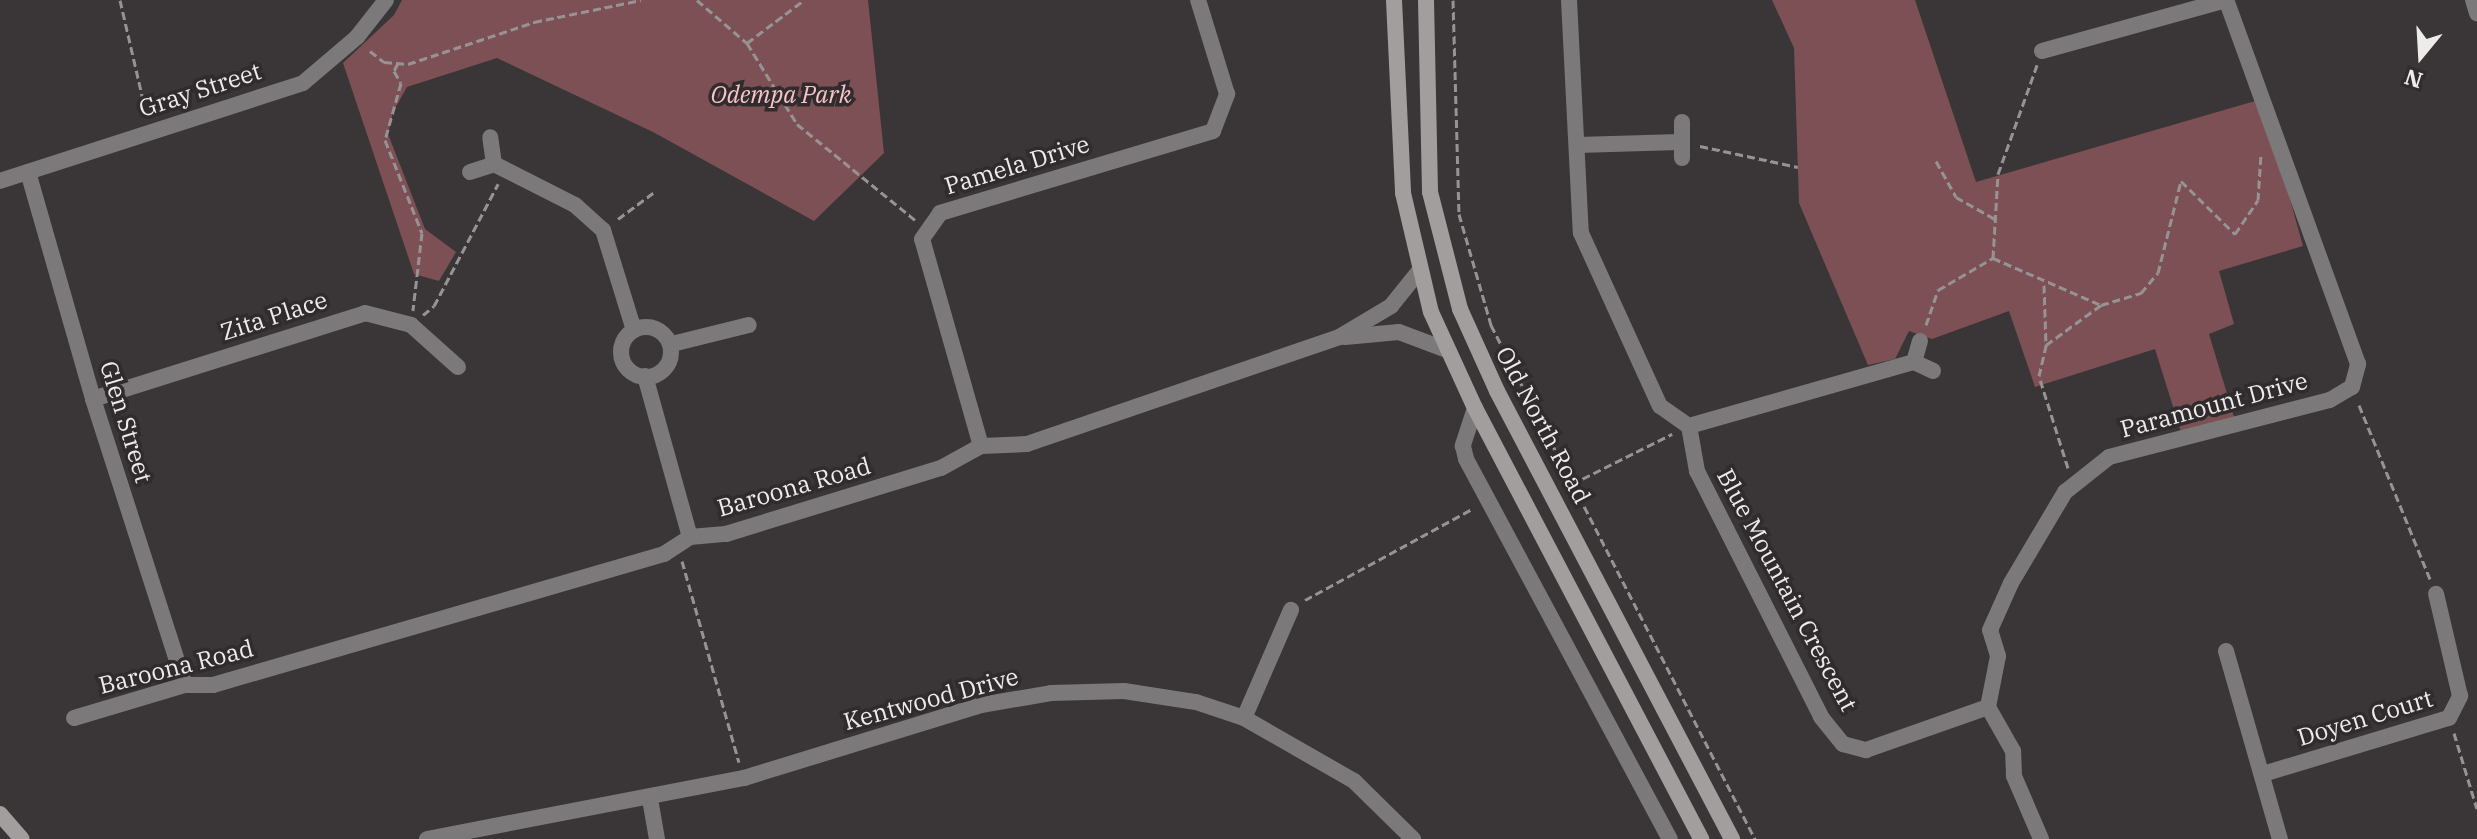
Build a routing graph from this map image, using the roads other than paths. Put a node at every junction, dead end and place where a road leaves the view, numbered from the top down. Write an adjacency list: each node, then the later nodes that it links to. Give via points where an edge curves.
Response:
1 (386, 0): 14 (street, Gray Street, via 357,37 303,83)
2 (1198, 0): 31 (street, Pamela Drive, via 1227,94 1213,131 940,213 922,239)
3 (1394, 0): 17 (main road, via 1403,193)
4 (1426, 0): 49 (main road, Old North Road, via 1430,192 1460,309 1497,391)
5 (1569, 0): 12 (street)
6 (2226, 0): 9 (street); 37 (street, Paramount Drive, via 2358,364 2352,387 2330,400 2109,457 2073,486 2011,583 1990,630 1998,656)
7 (2473, 0): 8 (street)
8 (2477, 13)
9 (2042, 51)
10 (1682, 122): 12 (street, via 1680,150)
11 (490, 137): 13 (street)
12 (1578, 145): 30 (street, via 1581,233 1660,406)
13 (500, 166): 15 (street); 19 (street, via 575,205 603,230)
14 (28, 172): 16 (street, Gray Street); 28 (street, Glen Street)
15 (470, 172)
16 (0, 181)
17 (1419, 271): 20 (street, Baroona Road, via 1391,306); 23 (main road)
18 (749, 325): 22 (street)
19 (634, 330): 22 (street, via 659,328); 27 (street, via 623,339 621,359 634,375)
20 (1339, 337): 23 (street, Baroona Road, via 1399,332); 31 (street, Baroona Road, via 1027,444)
21 (1920, 341): 24 (street)
22 (672, 344): 27 (street, via 670,364 654,377)
23 (1447, 350): 29 (main road)
24 (1914, 362): 26 (street); 30 (street)
25 (458, 367): 28 (street, Zita Place, via 411,325 365,313)
26 (1933, 371)
27 (645, 376): 32 (street)
28 (93, 399): 36 (street, Glen Street)
29 (1475, 408): 47 (street, via 1463,446 1474,475 1492,499); 48 (main road)
30 (1689, 426): 37 (street, Blue Mountain Crescent, via 1697,471 1821,717 1843,744 1866,750)
31 (981, 446): 32 (street, Baroona Road, via 941,468)
32 (684, 542): 36 (street, Baroona Road, via 213,685)
33 (2436, 594): 40 (street, Doyen Court, via 2460,696 2449,718)
34 (1291, 610): 39 (street)
35 (2226, 651): 40 (street)
36 (185, 685): 38 (street, Baroona Road)
37 (1988, 707): 50 (street, via 2013,751 2014,776)
38 (74, 718)
39 (1244, 718): 41 (street, Kentwood Drive, via 1196,702 1124,691 1051,693 981,705 744,778); 46 (street, Kentwood Drive, via 1354,781)
40 (2263, 774): 51 (street)
41 (650, 799): 44 (street, Kentwood Drive); 45 (street)
42 (0, 814): 43 (main road)
43 (22, 839)
44 (427, 839)
45 (657, 839)
46 (1413, 839)
47 (1670, 839)
48 (1701, 839)
49 (1732, 839)
50 (2041, 839)
51 (2280, 839)

